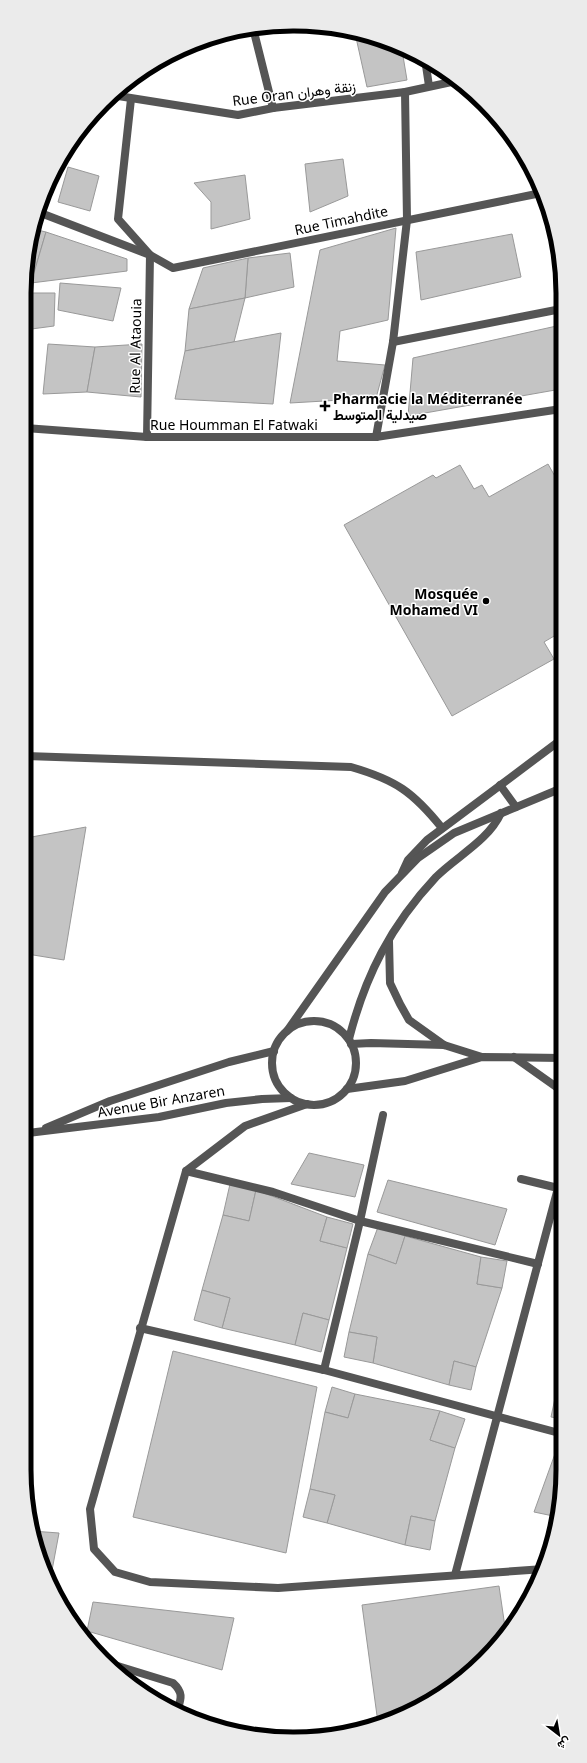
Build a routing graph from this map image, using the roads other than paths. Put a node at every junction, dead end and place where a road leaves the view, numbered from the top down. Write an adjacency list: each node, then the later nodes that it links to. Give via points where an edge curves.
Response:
1 (254, 34): 8 (street)
2 (426, 67): 4 (street)
3 (449, 82): 4 (street, Rue Oran زنقة وهران)
4 (429, 86): 5 (street, Rue Oran زنقة وهران)
5 (405, 92): 8 (street, Rue Oran زنقة وهران); 11 (street)
6 (119, 97): 7 (street, Rue Oran زنقة وهران)
7 (131, 99): 8 (street, Rue Oran زنقة وهران, via 238,115); 12 (street, via 118,219)
8 (273, 108)
9 (536, 194): 11 (street, Rue Timahdite)
10 (43, 214): 12 (street)
11 (407, 220): 12 (street, Rue Timahdite, via 173,268); 14 (street)
12 (150, 255): 17 (street, Rue Al Ataouia)
13 (556, 310): 14 (street)
14 (394, 342): 18 (street)
15 (556, 410): 18 (street, Rue Houmman El Fatwaki)
16 (31, 428): 17 (street, Rue Houmman El Fatwaki)
17 (147, 437): 18 (street, Rue Houmman El Fatwaki)
18 (376, 437)
19 (556, 743): 21 (street)
20 (31, 756): 25 (street, via 351,767 378,775 402,788 424,806)
21 (500, 785): 23 (street); 25 (street)
22 (556, 791): 23 (street)
23 (516, 808): 24 (street)
24 (500, 813): 26 (street, via 454,833 418,858); 27 (street, via 484,836 456,859 419,896)
25 (442, 828): 26 (street, via 416,850)
26 (402, 873): 28 (street, via 385,892)
27 (389, 939): 29 (street, via 364,987); 30 (street, via 390,983 400,1004 409,1020)
28 (287, 1031): 29 (street, via 302,1023 320,1021 336,1027); 31 (street)
29 (350, 1042): 30 (street); 36 (street, via 356,1062 352,1081)
30 (444, 1045): 32 (street)
31 (274, 1051): 37 (street, via 274,1077 281,1089); 40 (street, Avenue Bir Anzaren, via 229,1062 110,1101)
32 (482, 1057): 33 (street); 36 (street, via 405,1080)
33 (514, 1057): 34 (street); 35 (street)
34 (556, 1058)
35 (556, 1087)
36 (347, 1089): 38 (street, via 329,1102)
37 (291, 1098): 38 (street); 40 (street, Avenue Bir Anzaren, via 226,1102 159,1117)
38 (307, 1104): 42 (street, via 245,1126)
39 (383, 1114): 46 (street)
40 (37, 1132): 41 (street, Avenue Bir Anzaren)
41 (31, 1133)
42 (186, 1171): 46 (street, via 273,1192); 48 (street)
43 (521, 1179): 44 (street)
44 (556, 1188)
45 (556, 1196): 47 (street)
46 (360, 1221): 47 (street); 49 (street)
47 (538, 1264): 50 (street)
48 (140, 1328): 49 (street); 53 (street, via 90,1509 94,1549 115,1572 150,1582 278,1588)
49 (324, 1370): 50 (street)
50 (497, 1415): 51 (street); 53 (street)
51 (556, 1432)
52 (536, 1570): 53 (street)
53 (455, 1575)
54 (120, 1667): 55 (street, via 172,1683 182,1696)
55 (178, 1706)

